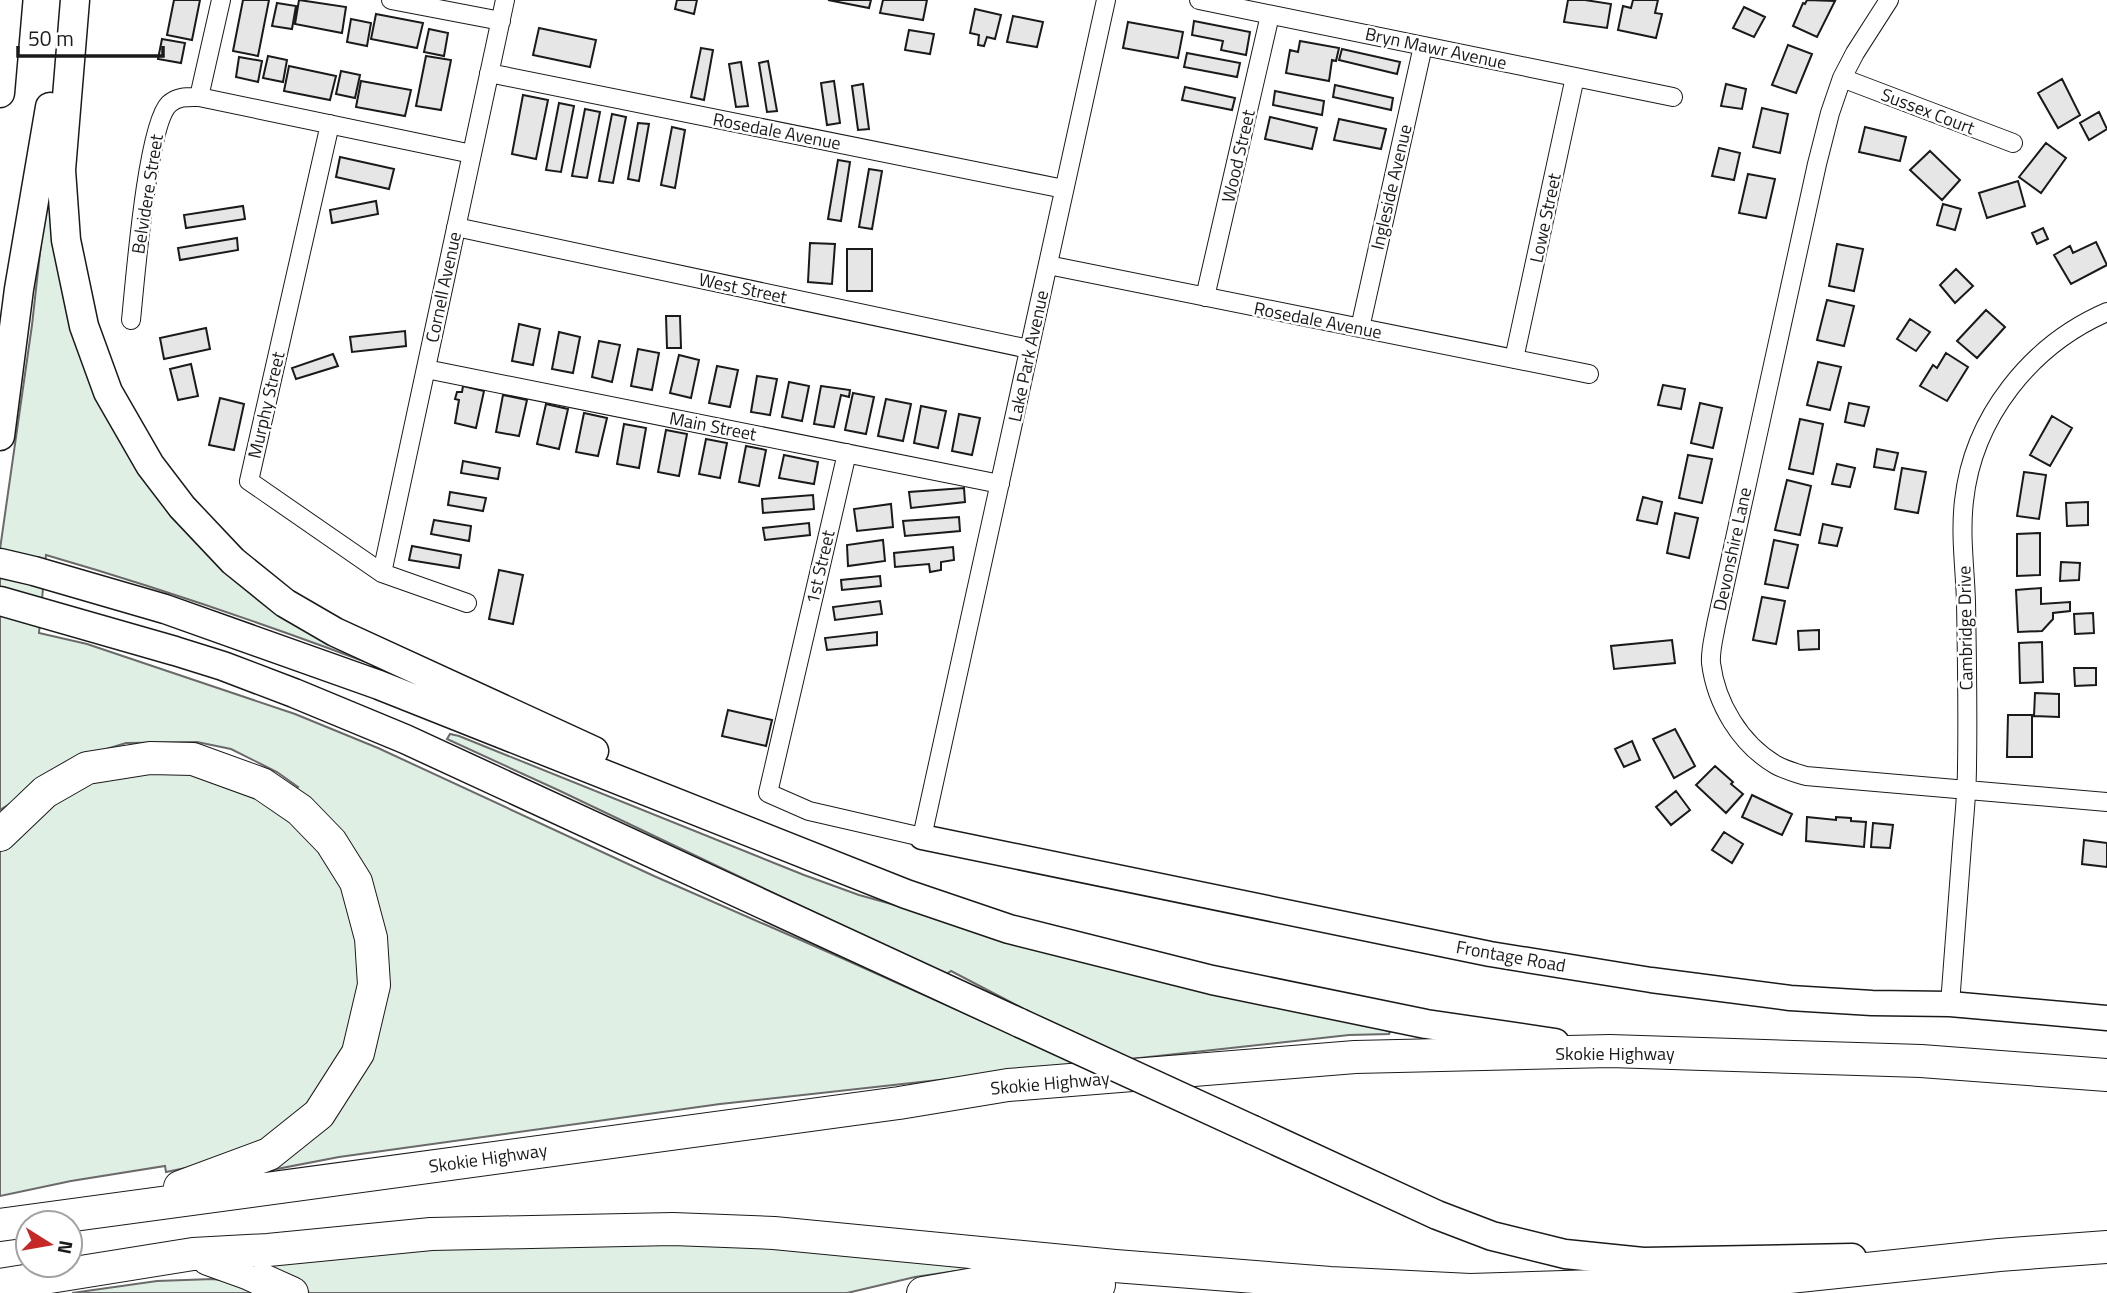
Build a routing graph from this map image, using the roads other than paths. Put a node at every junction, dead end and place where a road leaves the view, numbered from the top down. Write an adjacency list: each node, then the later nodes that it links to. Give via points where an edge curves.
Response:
1 (8, 0): 16 (main road)
2 (68, 0): 33 (main road, via 19,289)
3 (75, 0): 42 (main road, via 61,170 66,240 84,326 108,392 158,476 233,561 285,603 335,632 641,773)
4 (221, 0): 17 (street)
5 (391, 0): 11 (street)
6 (505, 0): 11 (street, Cornell Avenue)
7 (1105, 0): 22 (street, Lake Park Avenue)
8 (1199, 0): 10 (street, Bryn Mawr Avenue)
9 (1889, 0): 15 (street, Devonshire Lane)
10 (1270, 15): 12 (street, Bryn Mawr Avenue); 25 (street, Wood Street)
11 (501, 21): 13 (street, Cornell Avenue)
12 (1423, 46): 14 (street, Bryn Mawr Avenue); 28 (street, Ingleside Avenue)
13 (489, 73): 21 (street, Cornell Avenue); 22 (street, Rosedale Avenue)
14 (1575, 77): 18 (street, Bryn Mawr Avenue); 30 (street, Lowe Street)
15 (1842, 78): 20 (street, Sussex Court); 40 (street, Devonshire Lane, via 1816,164 1710,660 1715,684 1734,726 1776,765 1806,776)
16 (0, 93)
17 (199, 97): 19 (street); 27 (street, Belvidere Street, via 183,96 168,105 159,122 141,220)
18 (1673, 97)
19 (330, 124): 21 (street); 37 (street, Murphy Street, via 249,481)
20 (2013, 143)
21 (472, 154): 23 (street, Cornell Avenue)
22 (1064, 189): 24 (street, Lake Park Avenue)
23 (456, 227): 29 (street, West Street); 31 (street, Cornell Avenue)
24 (1048, 265): 25 (street, Rosedale Avenue); 29 (street, Lake Park Avenue)
25 (1205, 297): 28 (street, Rosedale Avenue)
26 (2107, 312): 40 (street, Cambridge Drive, via 2062,336 2027,367 1992,411 1969,473 1962,533)
27 (131, 320)
28 (1360, 328): 30 (street, Rosedale Avenue)
29 (1029, 349): 35 (street, Lake Park Avenue)
30 (1514, 359): 32 (street, Rosedale Avenue)
31 (426, 369): 34 (street, Main Street); 37 (street, Cornell Avenue)
32 (1589, 374)
33 (0, 436)
34 (847, 453): 35 (street, Main Street); 44 (street, 1st Street, via 768,793 809,811)
35 (1000, 484): 44 (street, Lake Park Avenue)
36 (0, 563): 42 (main road, via 165,609 379,685)
37 (382, 573): 39 (street, Murphy Street)
38 (0, 601): 53 (main road, bridge, via 223,666 393,734 1437,1215 1492,1236 1565,1254 1643,1262)
39 (467, 603)
40 (1966, 789): 41 (street, Devonshire Lane); 45 (street, Cambridge Drive)
41 (2107, 802)
42 (705, 815): 47 (main road, via 1009,929 1212,980 1399,1019)
43 (0, 835): 49 (highway, via 45,792 87,768 150,758 193,759 262,784 300,810 331,842 356,882 372,938 374,985 358,1053 319,1114 269,1154)
44 (922, 838): 45 (street, Frontage Road, via 1490,954 1651,980 1790,998)
45 (1950, 1004): 46 (street, Frontage Road)
46 (2107, 1018)
47 (1610, 1051): 48 (highway, Skokie Highway, via 1921,1061); 49 (highway, Skokie Highway, via 1355,1058 1008,1085)
48 (2107, 1075)
49 (115, 1209): 50 (highway, Skokie Highway)
50 (0, 1225)
51 (2107, 1247): 53 (highway)
52 (193, 1254): 54 (highway); 55 (highway, via 430,1234 673,1229 774,1233 1115,1266); 56 (highway)
53 (1999, 1255): 55 (highway, via 1752,1280)
54 (0, 1285)
55 (1470, 1290): 59 (highway)
56 (292, 1293)
57 (923, 1293): 58 (highway, via 1003,1279)
58 (1238, 1293)
59 (1412, 1293)

